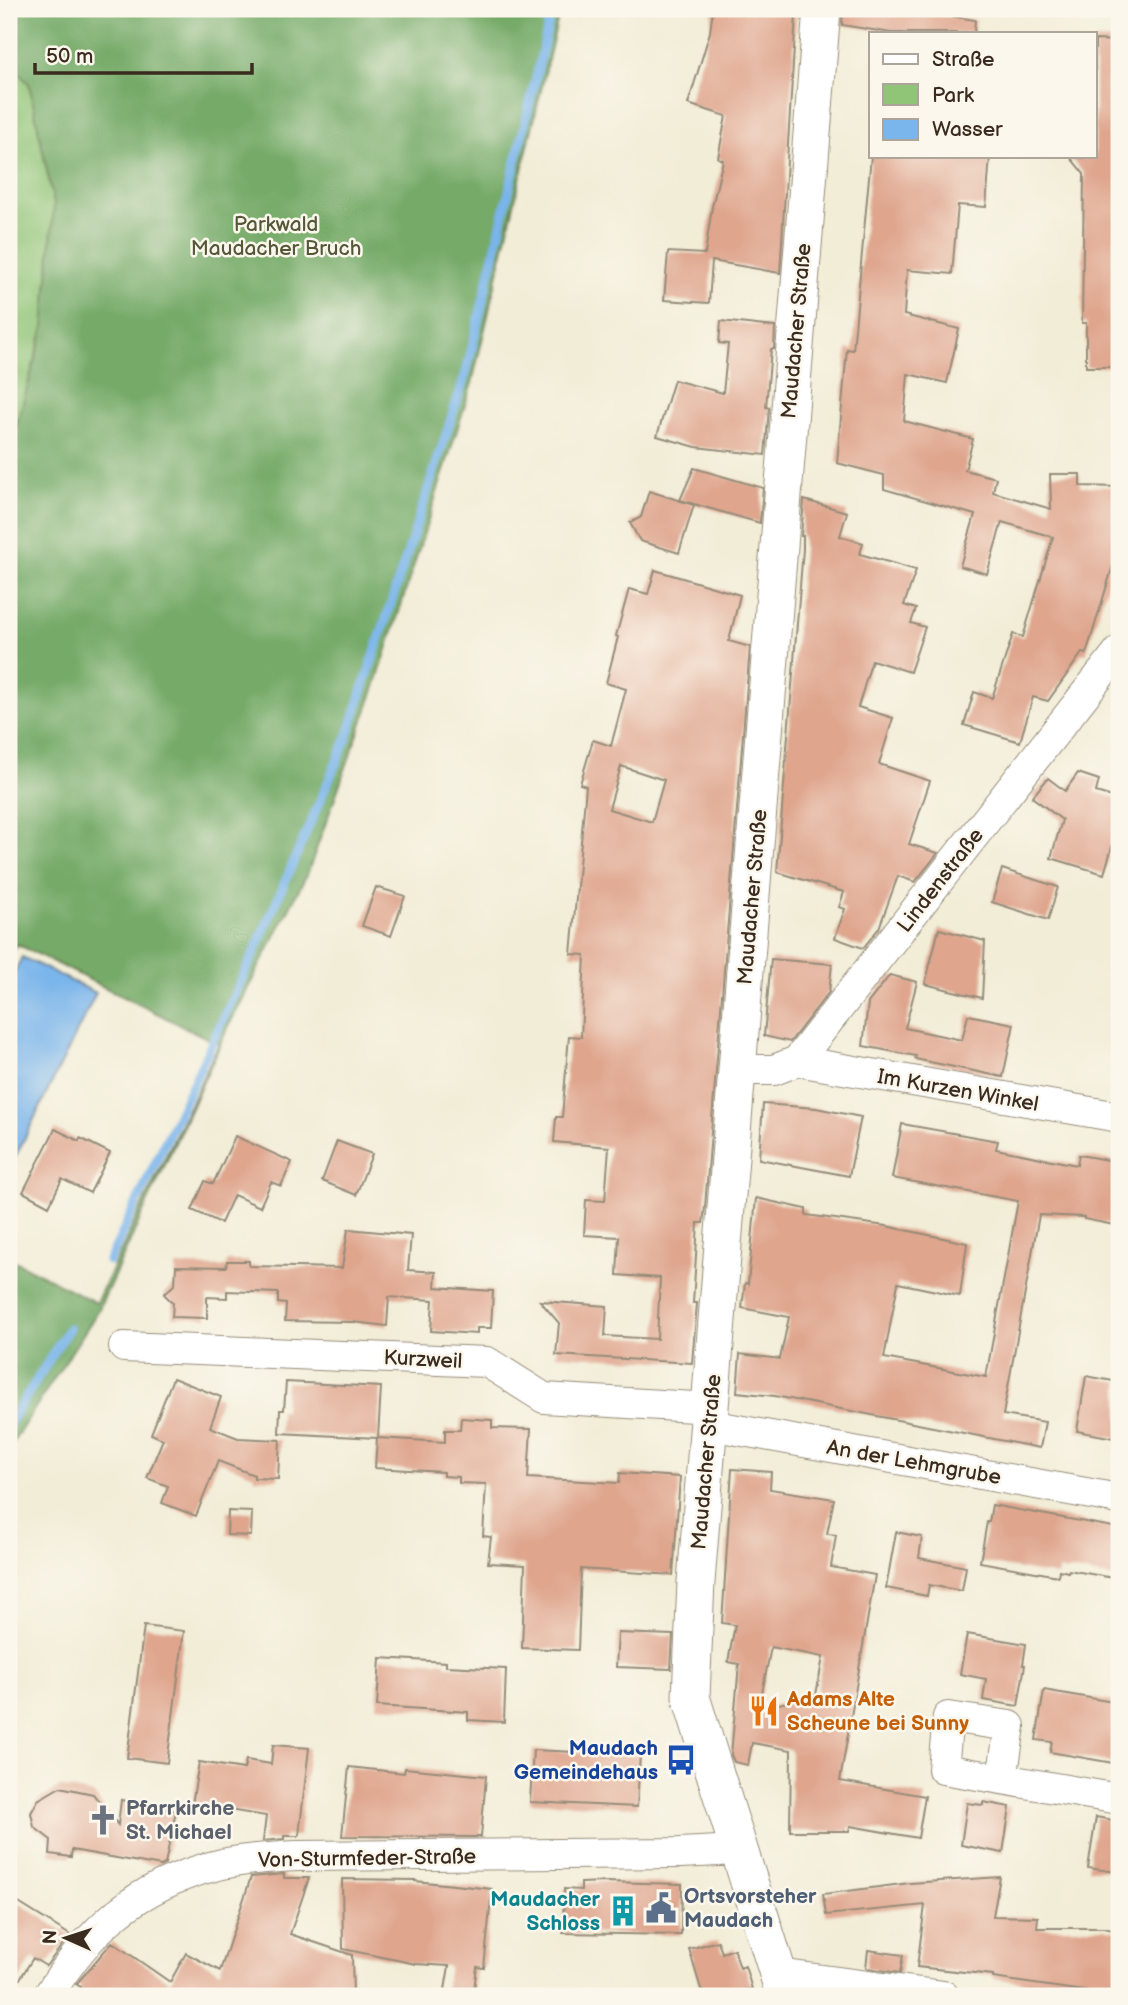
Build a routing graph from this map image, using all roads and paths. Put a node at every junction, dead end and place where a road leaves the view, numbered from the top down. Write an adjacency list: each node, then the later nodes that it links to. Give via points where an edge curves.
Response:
1 (822, 9): 4 (street, Maudacher Straße)
2 (1119, 651): 3 (street, Lindenstraße)
3 (797, 1061): 4 (street, via 774,1070); 5 (street, Im Kurzen Winkel)
4 (738, 1070): 7 (street, Maudacher Straße)
5 (1119, 1118)
6 (124, 1347): 7 (street, Kurzweil, via 487,1362 544,1398)
7 (710, 1417): 8 (street, An der Lehmgrube); 11 (street, Maudacher Straße, via 691,1698)
8 (1119, 1499)
9 (1002, 1779): 10 (street)
10 (1119, 1799)
11 (738, 1850): 12 (street, Maudacher Straße); 13 (street, Von-Sturmfeder-Straße, via 295,1856 215,1866 150,1890 113,1916 83,1945)
12 (781, 1985): 14 (street)
13 (48, 1996)
14 (944, 1996)

